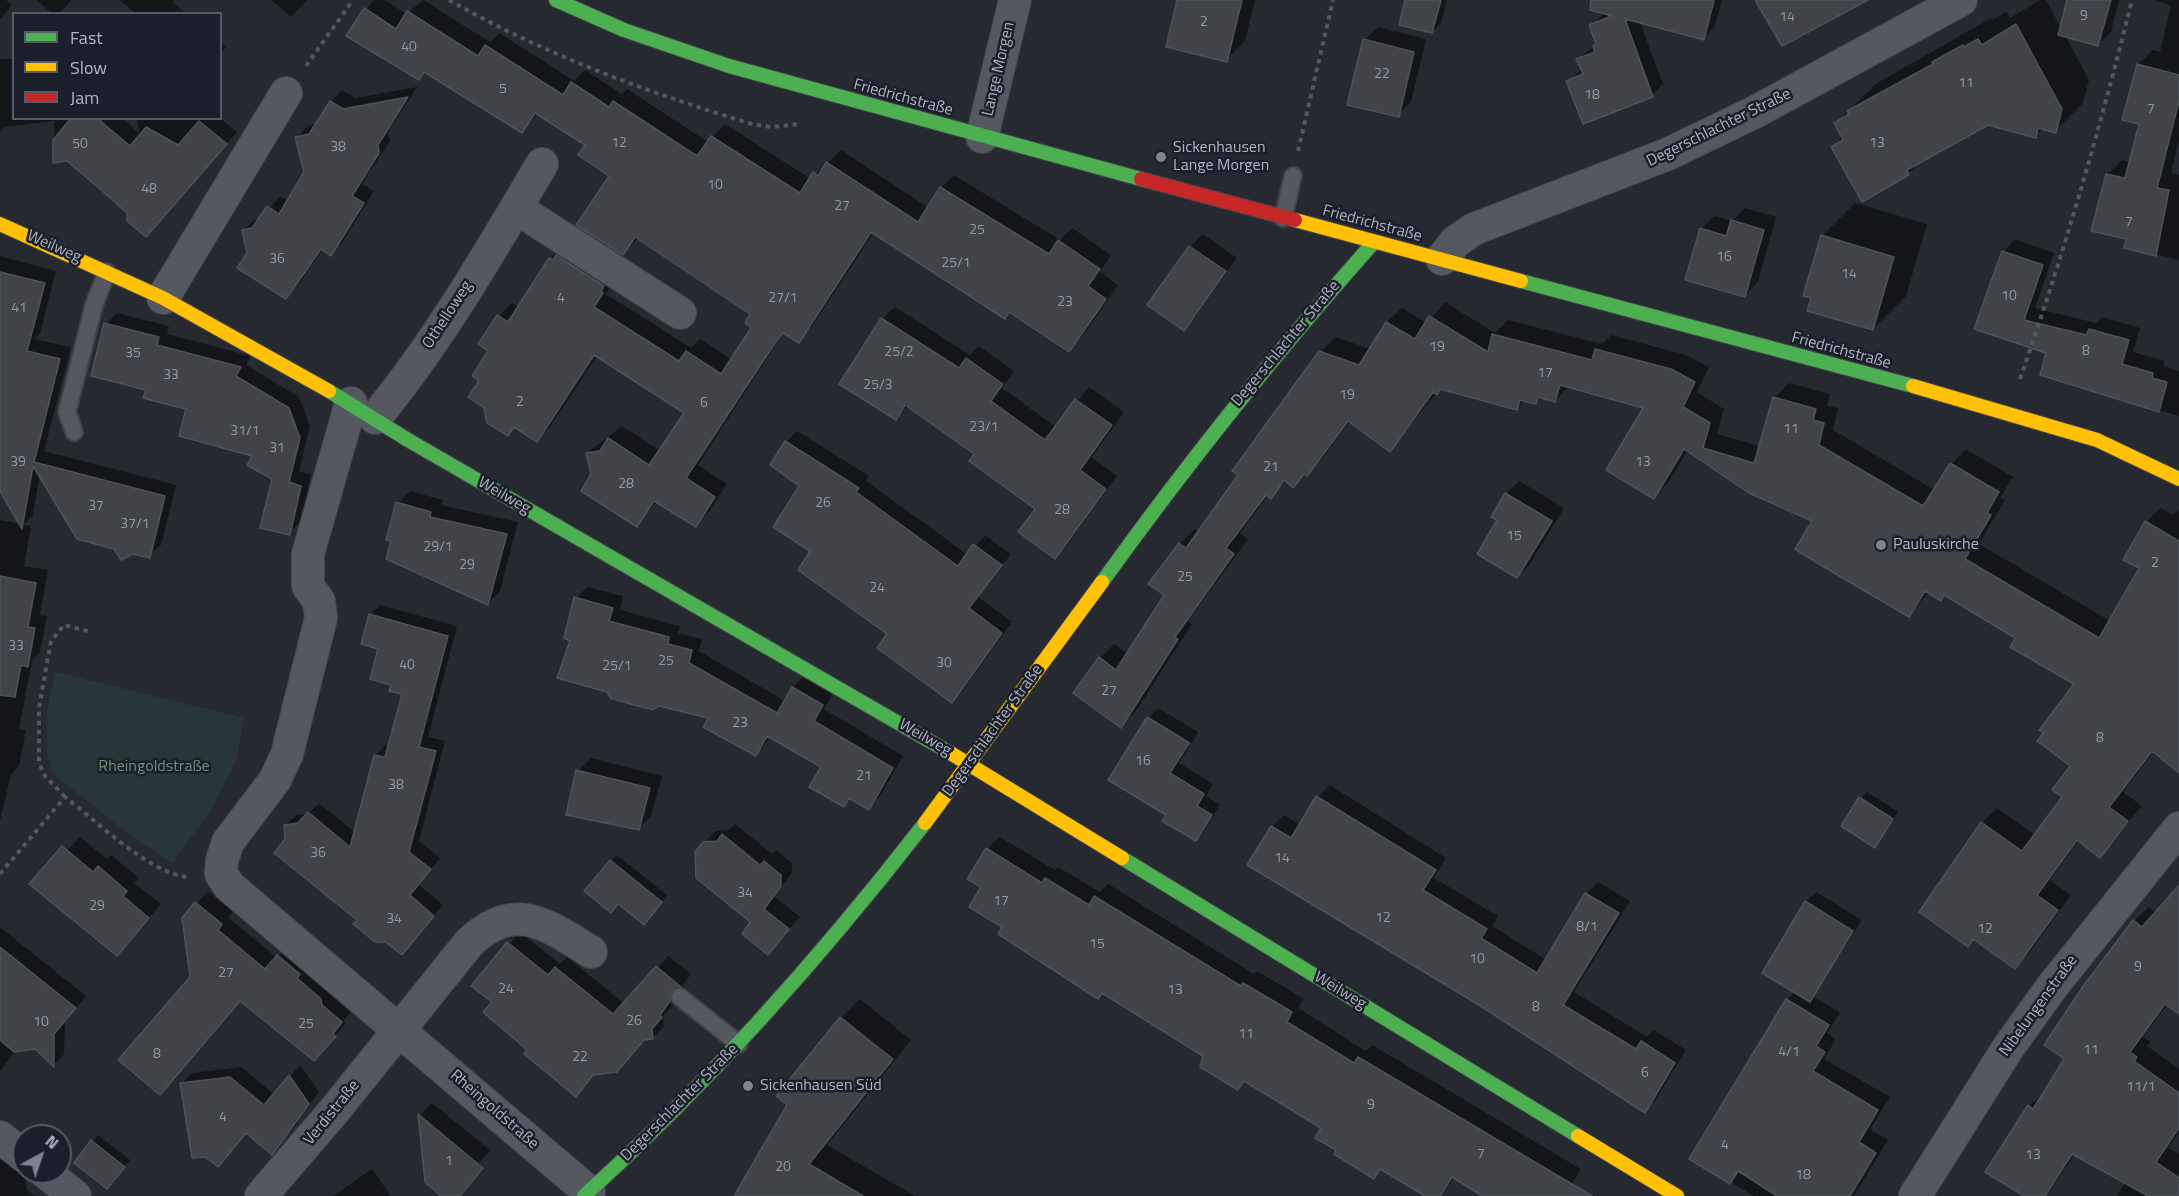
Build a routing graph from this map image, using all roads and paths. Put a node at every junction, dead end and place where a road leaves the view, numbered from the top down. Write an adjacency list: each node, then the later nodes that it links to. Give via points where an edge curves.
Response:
1 (352, 0): 8 (path)
2 (449, 0): 9 (path, via 512,36 589,69 752,124 792,127 809,121)
3 (556, 0): 9 (street, Friedrichstraße, via 682,51)
4 (1015, 0): 10 (street, Lange Morgen)
5 (1333, 0): 12 (path)
6 (1961, 0): 17 (street, Degerschlachter Straße, via 1668,154 1474,229 1455,242)
7 (2132, 0): 22 (path, via 2059,268)
8 (286, 93): 19 (street)
9 (836, 97): 10 (street, Friedrichstraße)
10 (982, 137): 14 (street, Friedrichstraße)
11 (542, 164): 13 (street, Othelloweg)
12 (1293, 176): 14 (lane)
13 (516, 208): 20 (street); 21 (street, Othelloweg, via 399,389)
14 (1283, 218): 16 (street, Friedrichstraße)
15 (0, 224): 18 (street, Weilweg)
16 (1374, 242): 17 (street, Friedrichstraße); 26 (street, Degerschlachter Straße, via 1242,395)
17 (1442, 260): 22 (street, Friedrichstraße)
18 (107, 272): 19 (street, Weilweg); 23 (lane, via 94,305 67,412)
19 (163, 298): 21 (street, Weilweg)
20 (680, 313)
21 (363, 411): 26 (street, Weilweg); 30 (street, via 308,554 308,585 319,602 321,618 287,754 275,780 228,842)
22 (2008, 412): 24 (street, Friedrichstraße, via 2097,440)
23 (74, 432)
24 (2179, 479)
25 (91, 632): 27 (path, via 64,625 51,641 39,708 39,763 45,776)
26 (969, 765): 34 (street, Degerschlachter Straße, via 837,934); 41 (street, Weilweg)
27 (65, 797): 29 (path); 30 (path, via 160,867 198,878)
28 (2179, 828): 42 (street, Nibelungenstraße, via 2033,1014)
29 (0, 874)
30 (221, 874): 33 (street, Rheingoldstraße, via 229,886)
31 (591, 952): 33 (street, via 534,922 504,919 469,943)
32 (680, 997): 34 (lane)
33 (399, 1028): 38 (street, Rheingoldstraße); 40 (street, Verdistraße)
34 (739, 1044): 38 (street, Degerschlachter Straße)
35 (0, 1137): 36 (street)
36 (12, 1146)
37 (60, 1184): 39 (street)
38 (596, 1192)
39 (75, 1196)
40 (261, 1196)
41 (1677, 1196)
42 (1915, 1196)

